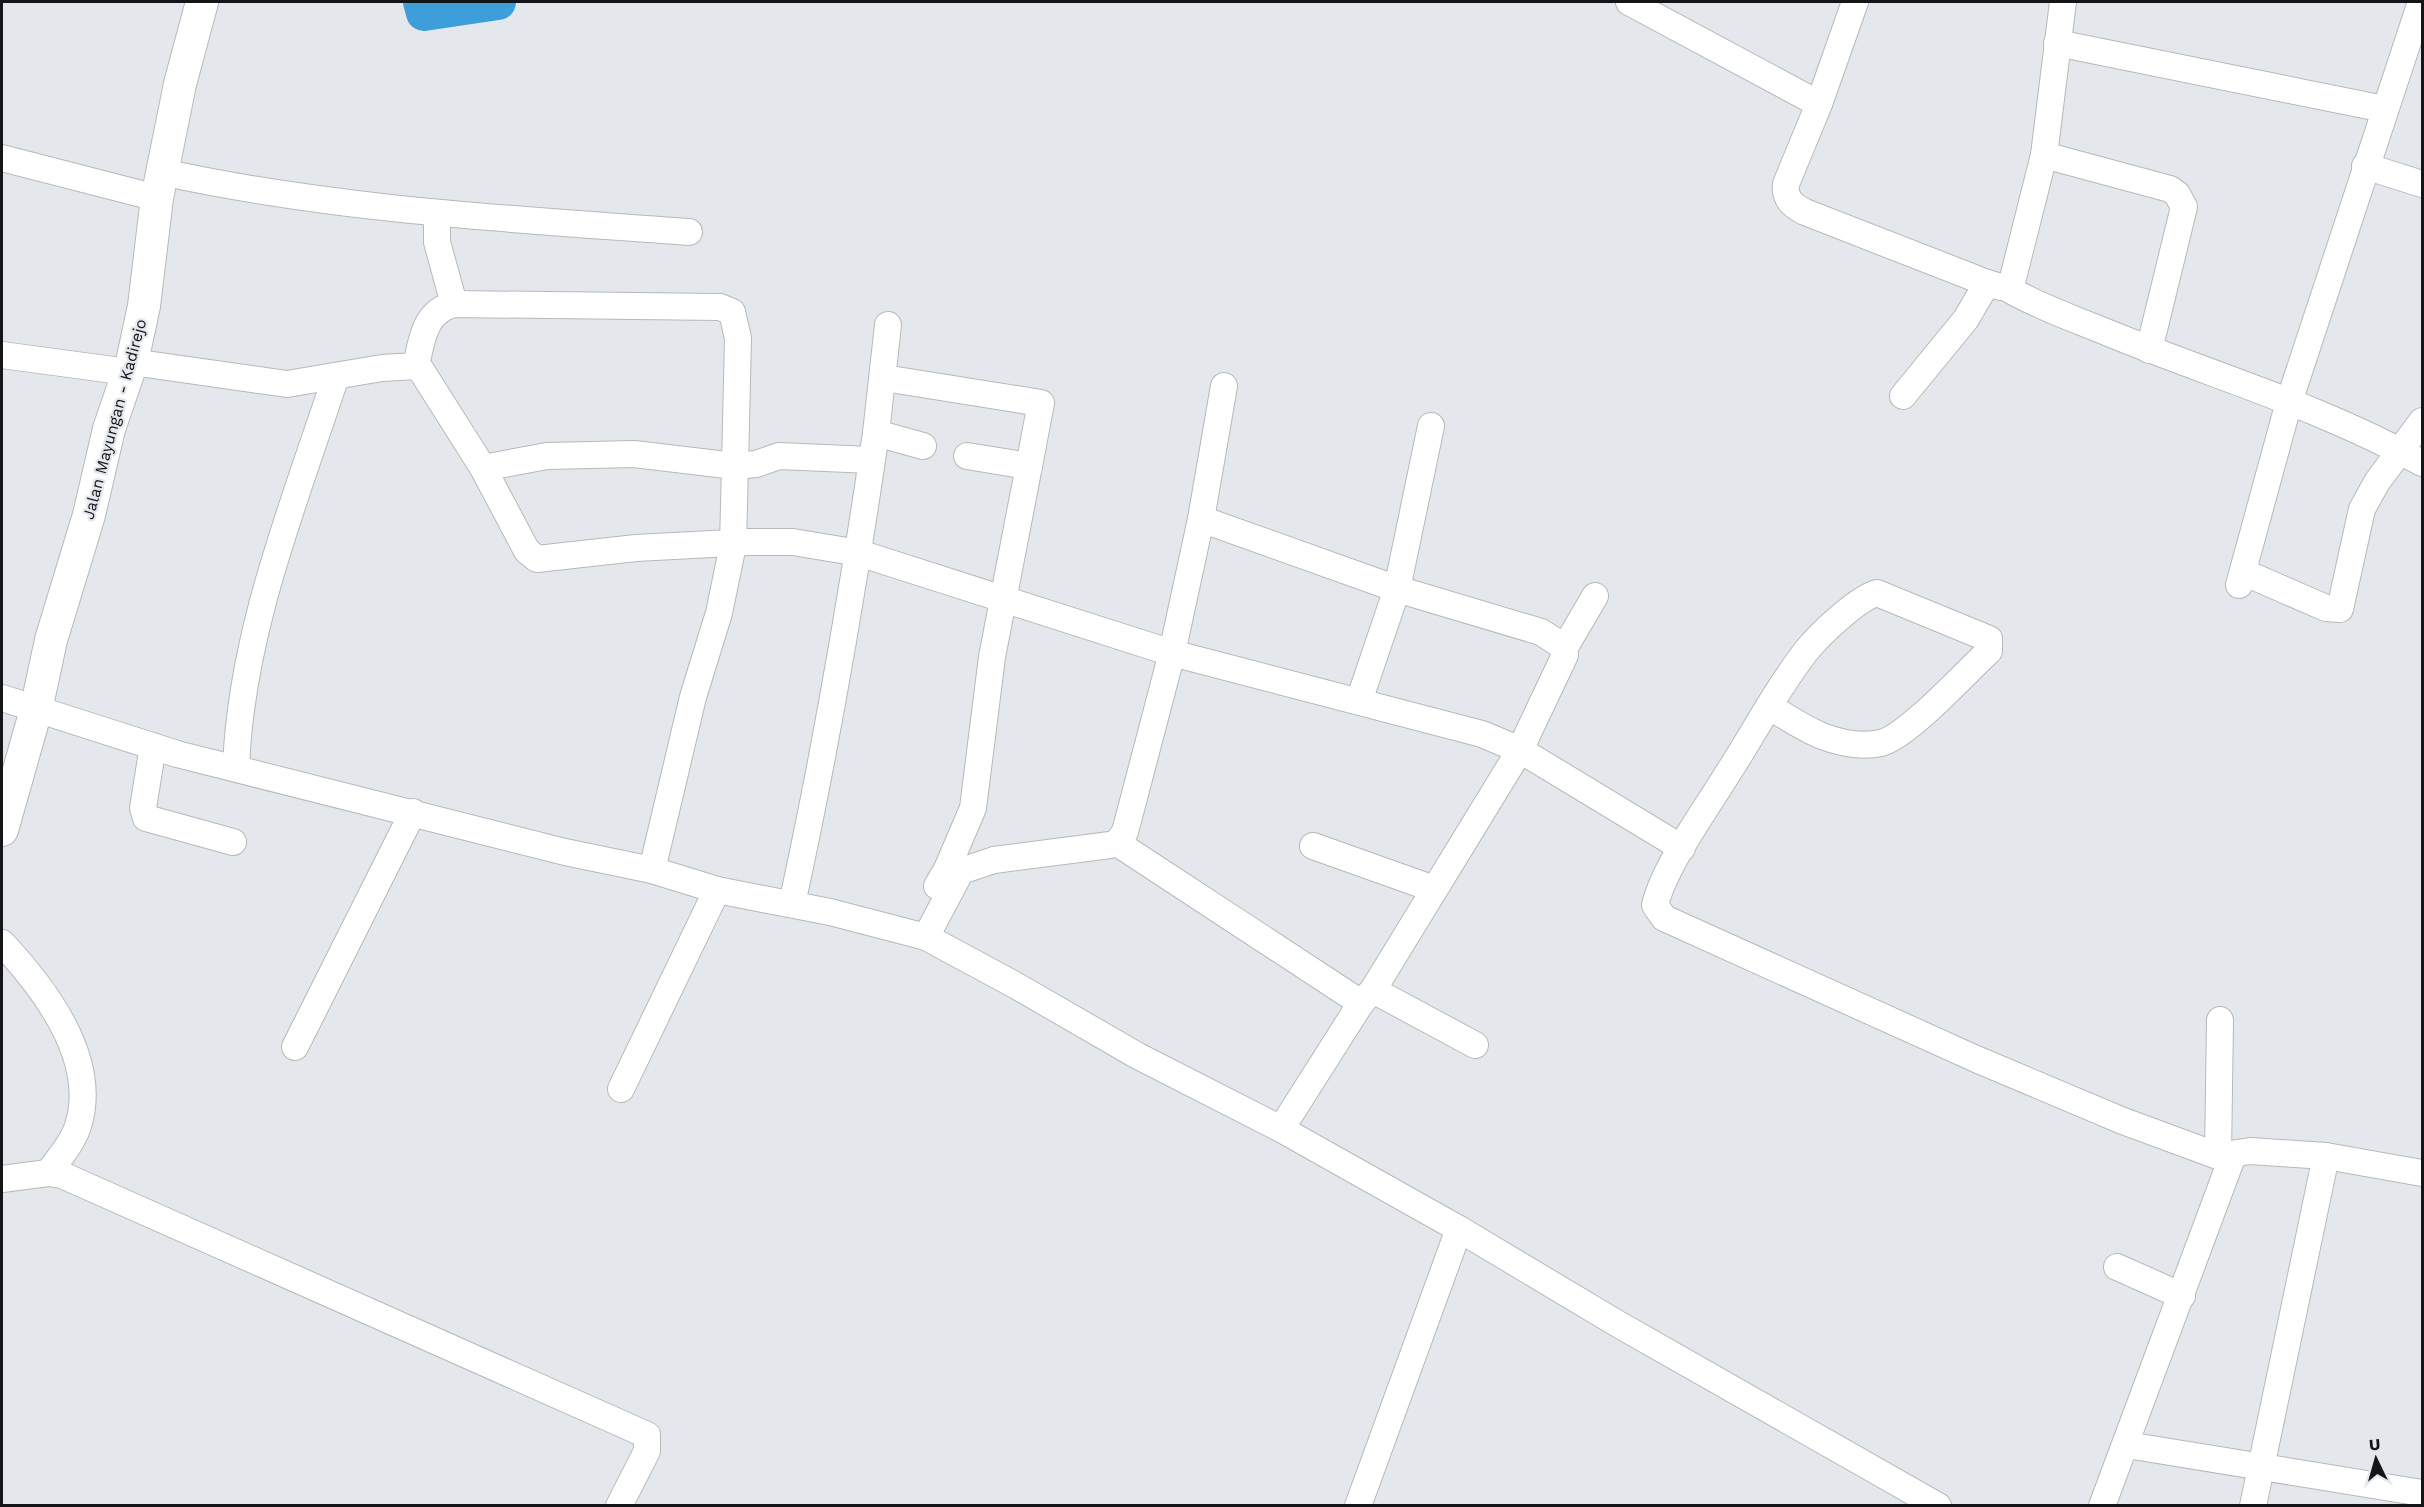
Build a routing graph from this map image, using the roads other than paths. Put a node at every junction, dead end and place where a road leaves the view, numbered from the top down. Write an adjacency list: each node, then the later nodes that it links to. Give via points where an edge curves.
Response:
1 (202, 2): 13 (main road, Jalan Mayungan - Kadirejo)
2 (1629, 2): 7 (street)
3 (1855, 2): 7 (street)
4 (2063, 2): 6 (street)
5 (2421, 2): 8 (street)
6 (2057, 44): 8 (street); 9 (street)
7 (1819, 104): 16 (street, via 1786,184 1787,198 1794,206)
8 (2384, 110): 11 (street)
9 (2044, 155): 16 (street); 19 (street, via 2170,189 2181,201 2184,207)
10 (2, 158): 13 (street)
11 (2365, 166): 12 (street); 27 (street)
12 (2422, 184)
13 (159, 185): 14 (street, via 226,186); 22 (main road, Jalan Mayungan - Kadirejo, via 144,306)
14 (437, 213): 15 (street); 17 (street, via 436,242)
15 (689, 232)
16 (1998, 287): 19 (street); 26 (street, via 1966,319)
17 (454, 304): 21 (street, via 437,311 426,322); 35 (street, via 699,305 732,312 738,338)
18 (888, 326): 24 (street)
19 (2149, 350): 27 (street)
20 (2, 356): 22 (street)
21 (416, 366): 23 (street); 37 (street)
22 (130, 367): 23 (street, via 286,384); 49 (main road, Jalan Mayungan - Kadirejo, via 51,640)
23 (336, 376): 52 (street, via 288,511 270,577 246,673)
24 (884, 378): 30 (street); 36 (street, via 1041,403)
25 (1224, 386): 38 (street)
26 (1903, 396)
27 (2289, 402): 33 (street); 33 (street, via 2241,579 2326,608 2340,609 2362,509 2377,482)
28 (2422, 421): 33 (street)
29 (1431, 426): 41 (street)
30 (876, 433): 31 (street); 34 (street)
31 (923, 446)
32 (967, 456): 36 (street)
33 (2412, 457)
34 (872, 460): 35 (street, via 779,456); 40 (street)
35 (735, 466): 37 (street, via 634,454 547,456); 39 (street)
36 (1029, 466): 43 (street)
37 (483, 468): 39 (street, via 527,551 537,559 636,548)
38 (1202, 519): 41 (street); 45 (street)
39 (733, 545): 40 (street, via 793,543); 59 (street)
40 (859, 553): 43 (street); 62 (street)
41 (1397, 589): 44 (street, via 1541,632); 47 (street)
42 (1595, 596): 44 (street)
43 (1002, 598): 45 (street); 63 (street, via 973,808)
44 (1564, 649): 51 (street, via 1565,660)
45 (1172, 653): 47 (street); 56 (street, via 1131,815)
46 (2, 698): 49 (street)
47 (1359, 701): 51 (street, via 1482,734)
48 (1770, 707): 48 (street, via 1808,650 1869,595 1886,595 1989,639 1989,651 1894,738 1881,743 1850,744 1821,736); 58 (street)
49 (36, 711): 50 (street); 54 (main road, Jalan Mayungan - Kadirejo)
50 (153, 746): 52 (street); 55 (street, via 142,808 146,818)
51 (1520, 750): 58 (street); 60 (street)
52 (236, 768): 53 (street)
53 (413, 812): 59 (street, via 565,852); 68 (street)
54 (2, 830)
55 (233, 842)
56 (1117, 843): 63 (street, via 994,860 961,871); 65 (street)
57 (1313, 846): 60 (street)
58 (1682, 848): 71 (street, via 1657,899 1657,911 1664,918 2123,1122)
59 (652, 870): 61 (street)
60 (1434, 889): 65 (street)
61 (717, 890): 62 (street); 69 (street)
62 (792, 904): 63 (street)
63 (918, 935): 70 (street, via 1138,1056)
64 (2, 943): 73 (street, via 28,970 50,1002 67,1037 84,1089 71,1143)
65 (1367, 997): 67 (street); 70 (street)
66 (2220, 1020): 71 (street)
67 (1475, 1045)
68 (295, 1047)
69 (621, 1089)
70 (1281, 1129): 76 (street)
71 (2225, 1155): 72 (street, via 2250,1151); 78 (street)
72 (2326, 1156): 74 (street); 80 (street)
73 (48, 1173): 75 (street); 82 (street, via 62,1175 136,1207 647,1435 647,1451)
74 (2422, 1173)
75 (2, 1179)
76 (1459, 1229): 83 (street); 84 (street)
77 (2117, 1268): 78 (street)
78 (2182, 1296): 79 (street)
79 (2127, 1445): 80 (street); 85 (street)
80 (2262, 1467): 81 (street); 86 (street)
81 (2422, 1494)
82 (619, 1506)
83 (1358, 1506)
84 (1938, 1506)
85 (2102, 1506)
86 (2253, 1506)

